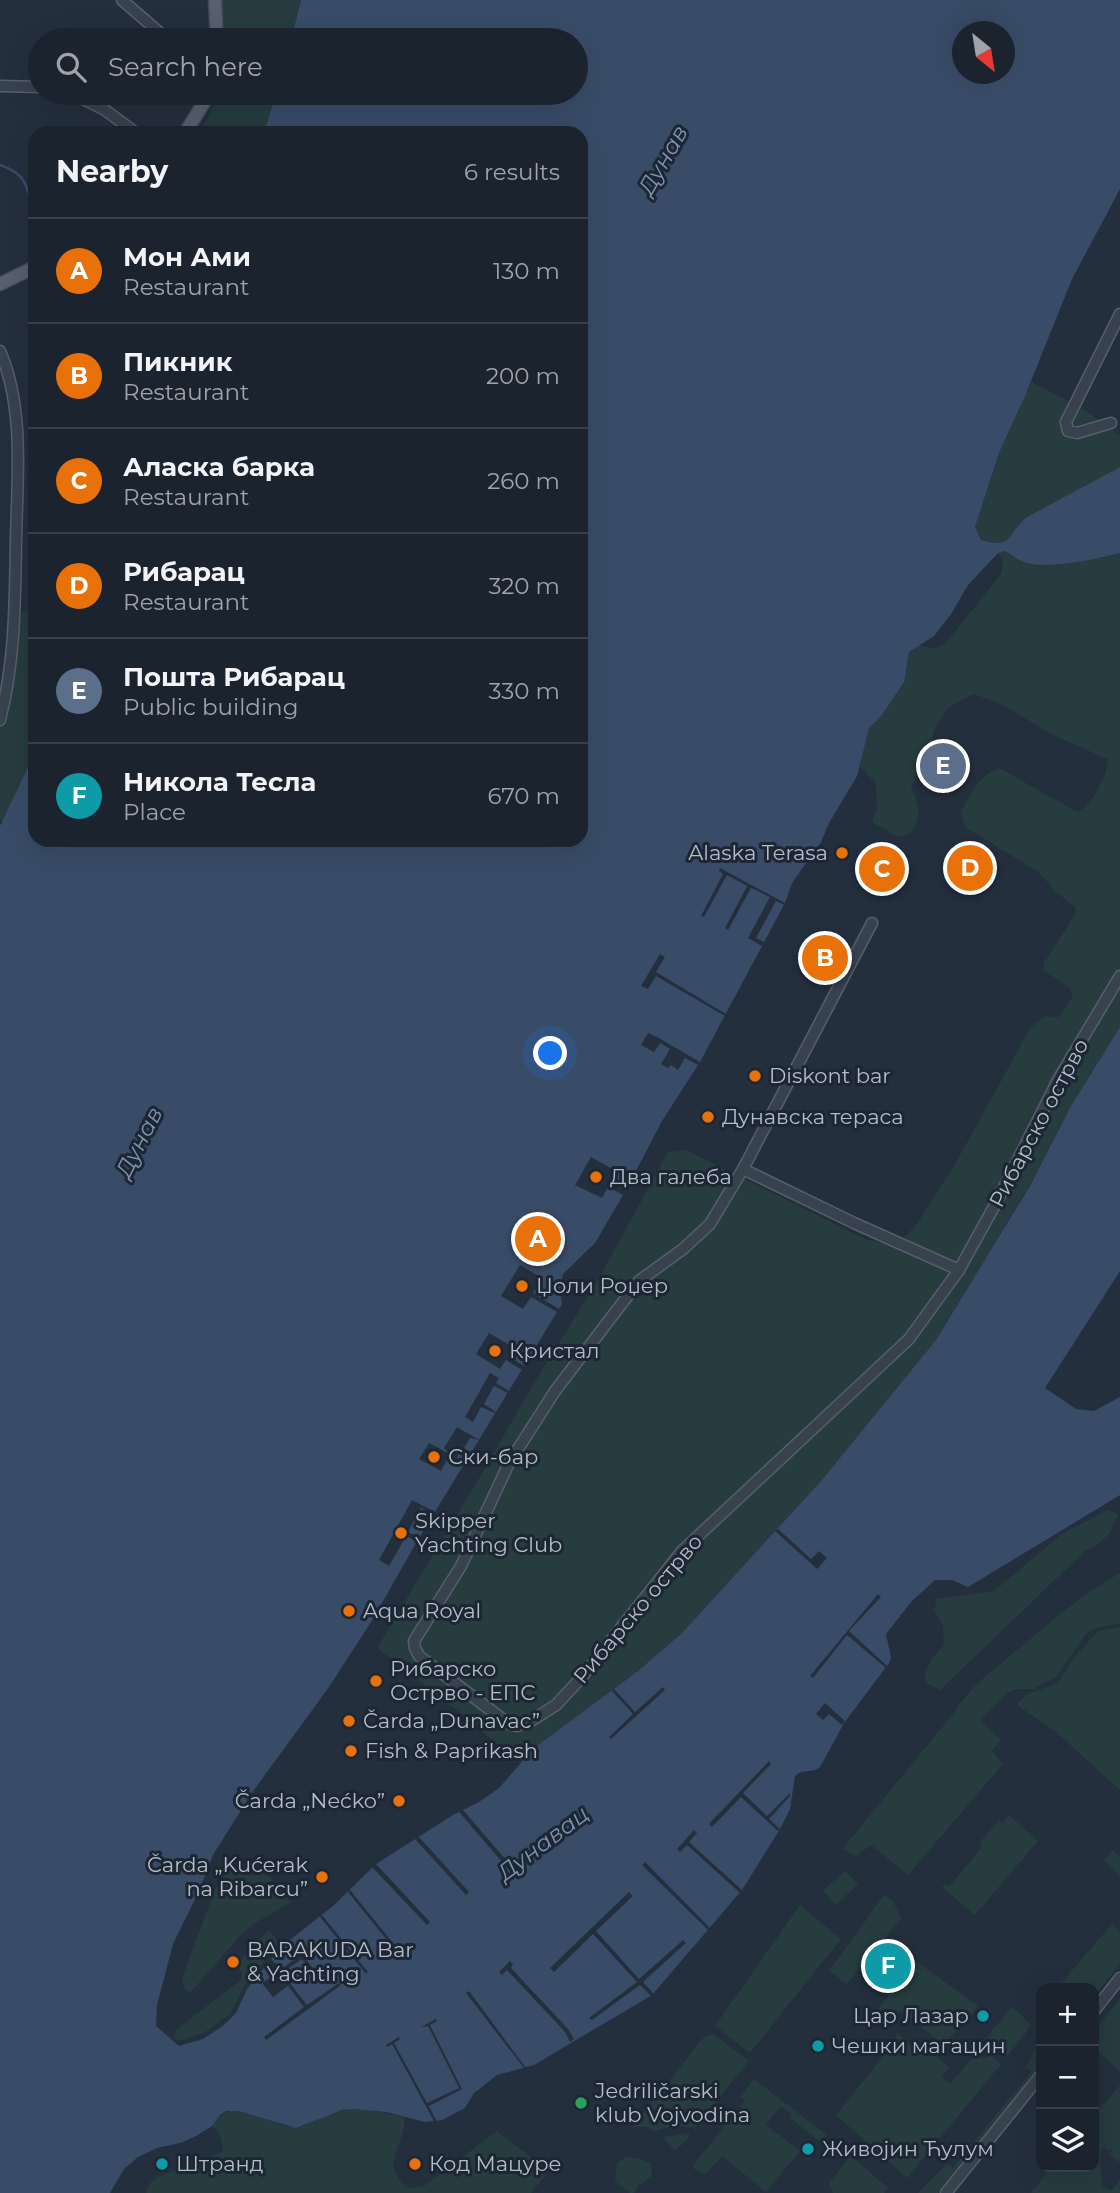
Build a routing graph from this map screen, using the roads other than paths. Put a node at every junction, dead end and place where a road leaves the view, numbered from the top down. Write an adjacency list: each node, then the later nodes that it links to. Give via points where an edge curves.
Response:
1 (122, 0): 3 (street)
2 (215, 0): 4 (main road)
3 (154, 28)
4 (216, 28)
5 (0, 86): 6 (street)
6 (28, 86)
7 (95, 105): 9 (street)
8 (202, 105): 10 (main road)
9 (127, 126)
10 (189, 126)
11 (28, 270): 12 (main road)
12 (0, 284)
13 (1120, 314): 15 (street, via 1066,422 1068,430 1077,433)
14 (0, 351): 17 (street, via 11,387 18,458)
15 (1111, 423)
16 (0, 647): 17 (street)
17 (13, 652): 18 (street)
18 (0, 720)
19 (872, 923): 21 (street)
20 (1120, 976): 22 (street, Рибарско острво, via 1059,1078)
21 (743, 1170): 22 (street); 22 (street, Рибарско острво, via 710,1224 639,1281 555,1391 509,1463 455,1576 417,1635 419,1656 509,1724 531,1721 556,1705 682,1551 909,1339)
22 (959, 1270)
23 (1120, 1978): 24 (street)
24 (1099, 2005)
25 (1036, 2081): 26 (street)
26 (946, 2193)

